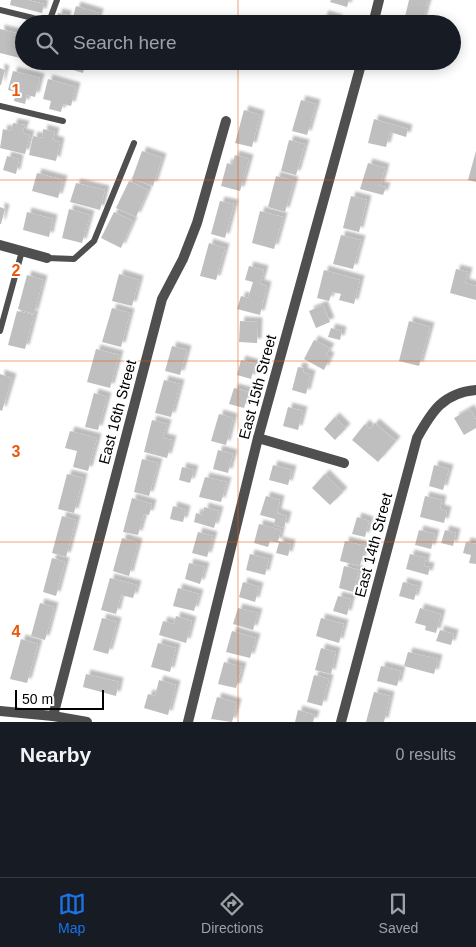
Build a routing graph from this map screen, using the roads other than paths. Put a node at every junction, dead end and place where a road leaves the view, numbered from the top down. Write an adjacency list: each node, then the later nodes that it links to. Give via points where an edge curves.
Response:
1 (57, 0): 5 (lane)
2 (379, 0): 6 (street)
3 (0, 10): 4 (lane)
4 (20, 15)
5 (52, 15)
6 (375, 15)
7 (360, 70): 17 (street, East 15th Street)
8 (0, 106): 9 (lane)
9 (63, 121)
10 (226, 121): 20 (street, East 16th Street, via 197,223 162,300)
11 (134, 143): 14 (lane, via 94,241 74,259)
12 (0, 245): 13 (street)
13 (22, 251): 14 (street); 15 (lane)
14 (47, 258)
15 (0, 331)
16 (476, 390): 23 (street, East 14th Street, via 458,391 443,400 417,438)
17 (258, 438): 18 (street); 22 (street, East 15th Street)
18 (344, 462)
19 (0, 711): 20 (street)
20 (53, 716): 21 (street)
21 (88, 722)
22 (188, 722)
23 (341, 722)

